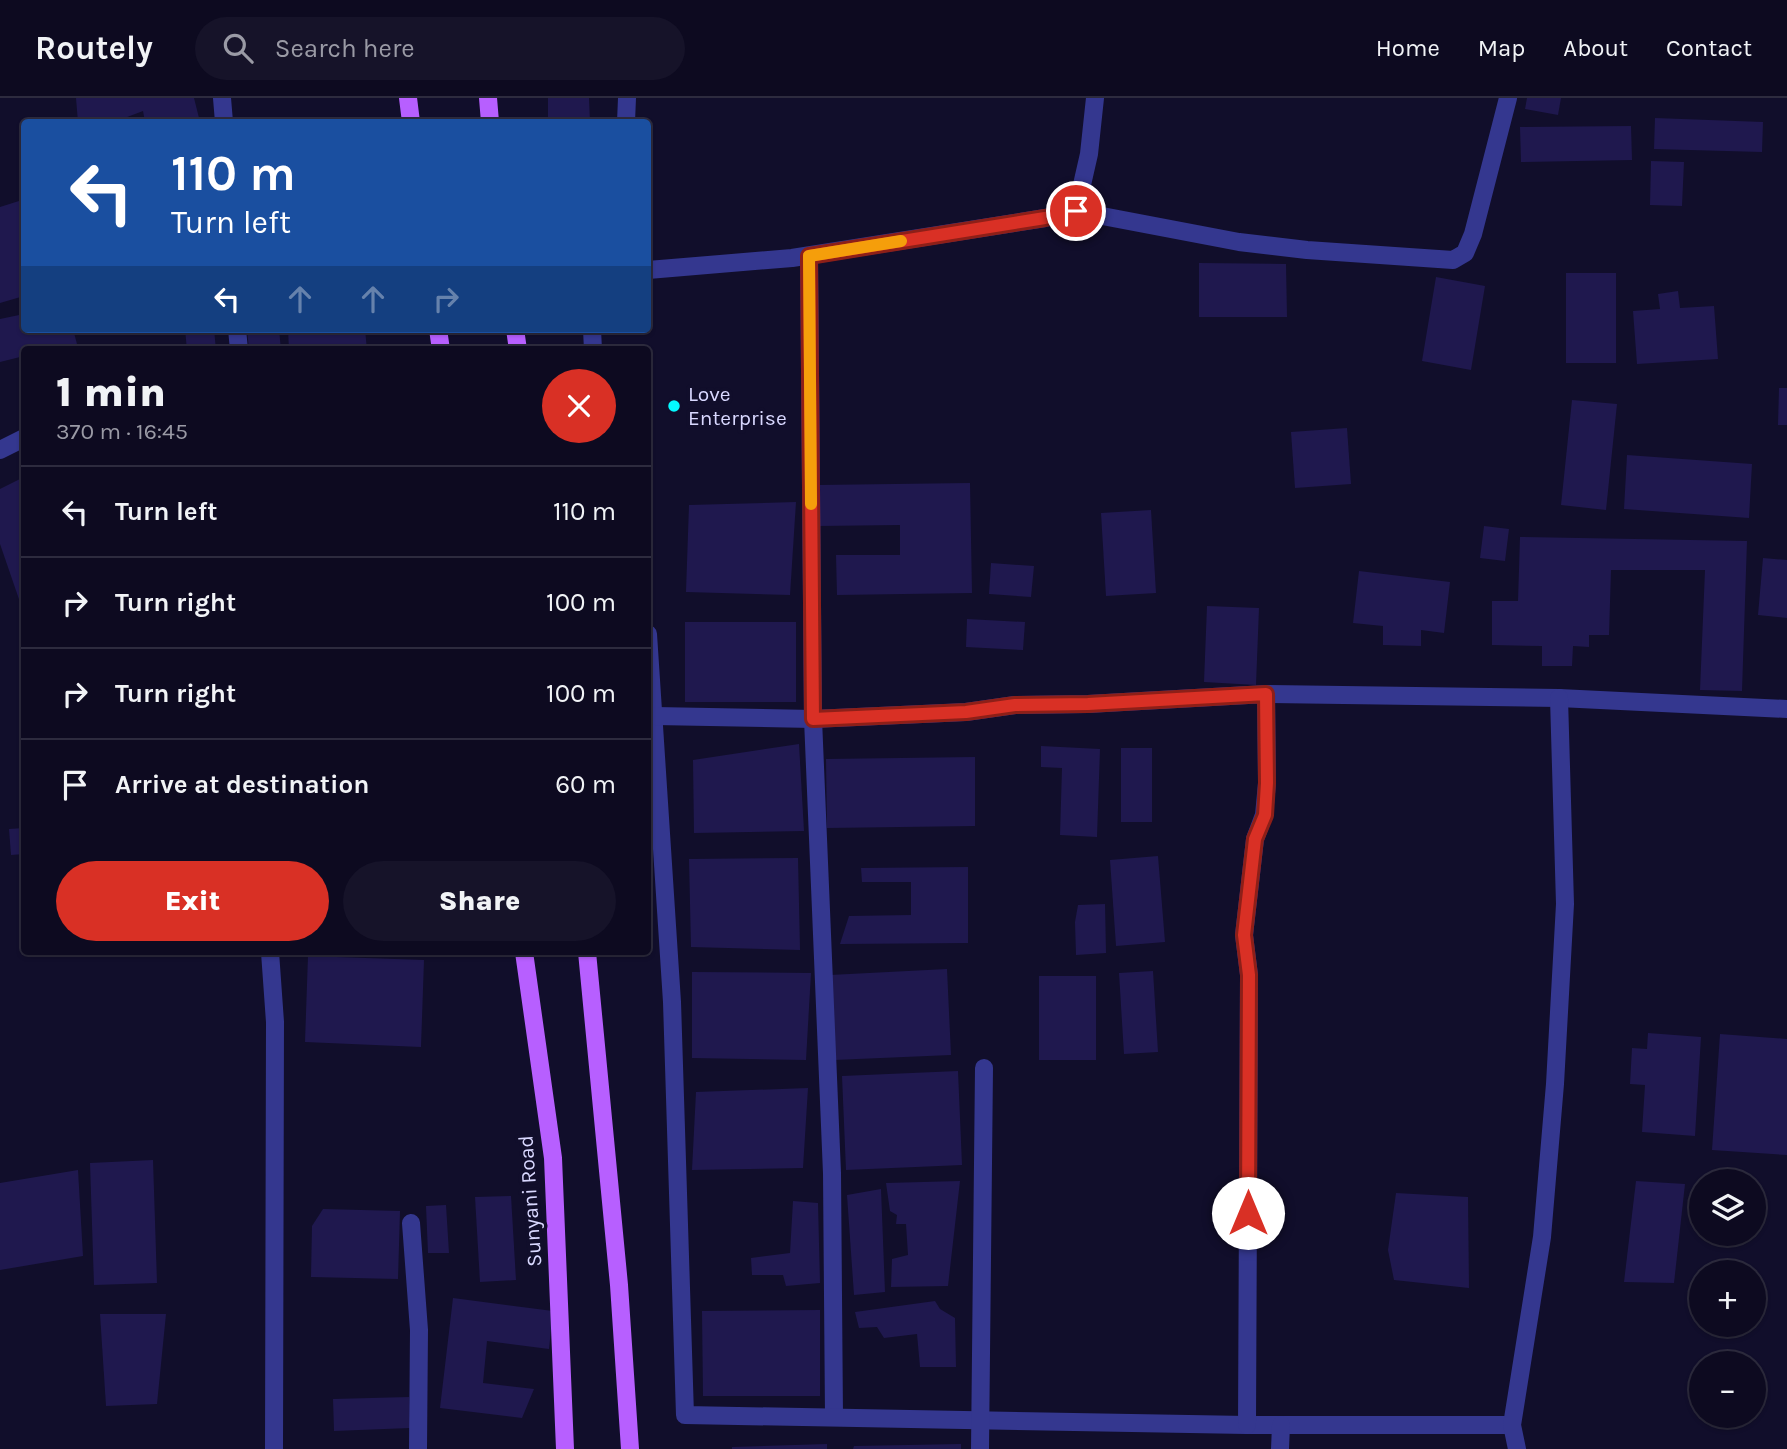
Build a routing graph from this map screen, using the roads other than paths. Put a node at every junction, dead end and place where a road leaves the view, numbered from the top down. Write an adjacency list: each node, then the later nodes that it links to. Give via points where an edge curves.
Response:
1 (222, 98): 7 (street)
2 (408, 98): 8 (main road)
3 (488, 98): 9 (main road)
4 (627, 98): 10 (street)
5 (1095, 98): 11 (street)
6 (1508, 98): 11 (street, via 1473,234 1465,253 1453,260 1239,242)
7 (224, 119)
8 (411, 119)
9 (490, 119)
10 (626, 119)
11 (1076, 211): 12 (street)
12 (809, 256): 13 (street); 21 (street)
13 (651, 270)
14 (21, 440): 15 (street)
15 (0, 450)
16 (651, 669): 20 (street)
17 (1266, 694): 18 (street); 21 (street); 29 (street, via 1265,815 1255,839 1244,935 1249,975)
18 (1559, 698): 19 (street); 31 (street, via 1565,904 1556,1084 1542,1237)
19 (1787, 709)
20 (655, 716): 21 (street); 27 (street, via 673,1002 684,1415)
21 (813, 719): 27 (street, via 832,1173)
22 (270, 955): 32 (street, via 275,1022)
23 (524, 955): 34 (main road, Sunyani Road, via 553,1158)
24 (587, 955): 35 (main road, via 620,1285)
25 (984, 1068): 28 (street)
26 (411, 1223): 33 (street, via 419,1330)
27 (834, 1417): 28 (street)
28 (980, 1419): 29 (street); 36 (street)
29 (1247, 1424): 30 (street)
30 (1281, 1425): 31 (street); 37 (street)
31 (1512, 1425): 38 (street)
32 (274, 1449)
33 (418, 1449)
34 (565, 1449)
35 (630, 1449)
36 (980, 1449)
37 (1280, 1449)
38 (1517, 1449)

